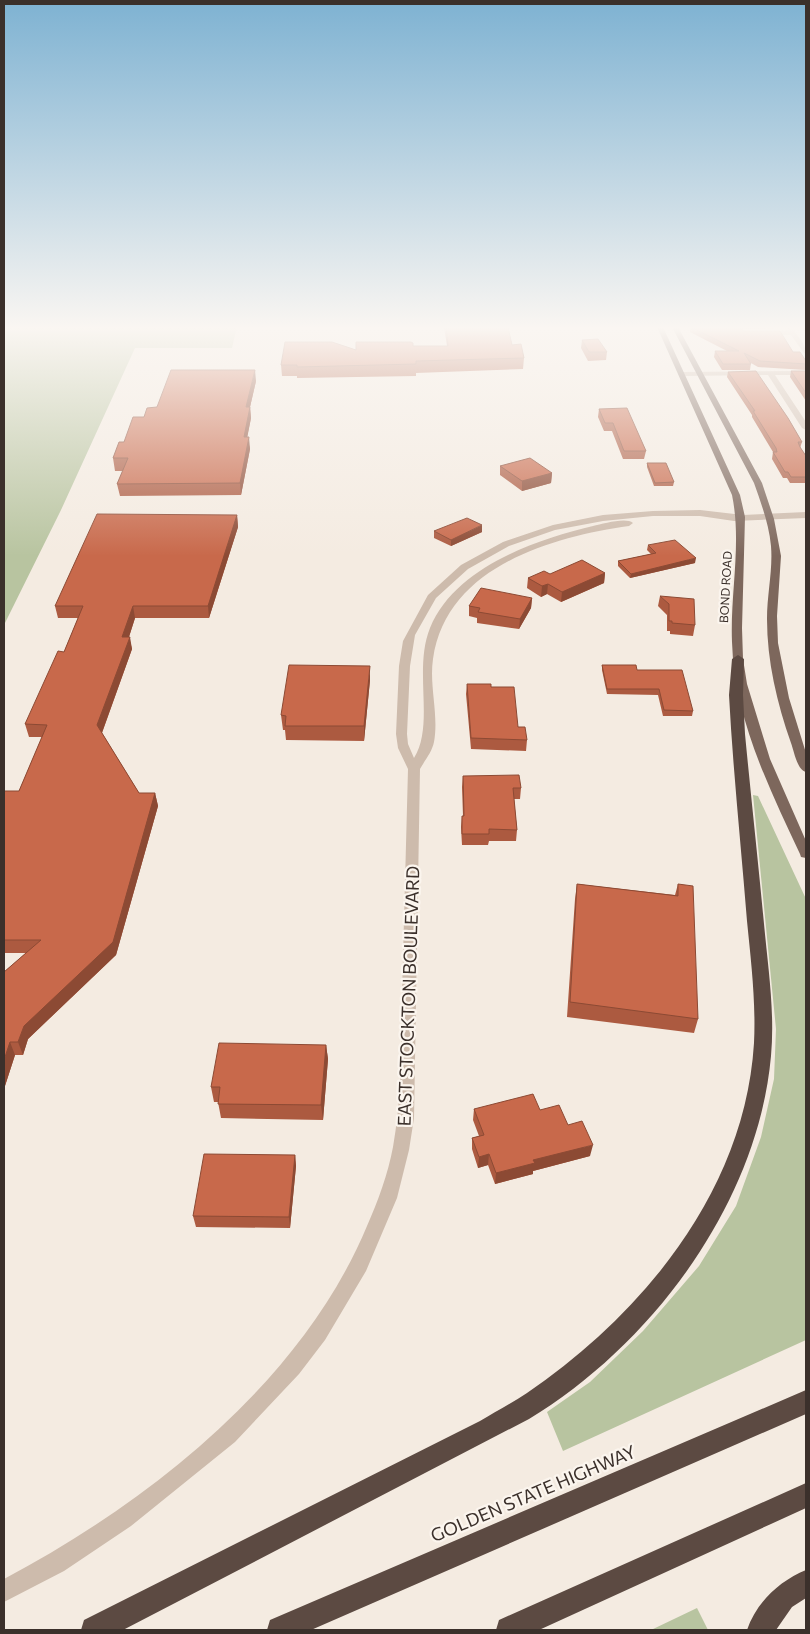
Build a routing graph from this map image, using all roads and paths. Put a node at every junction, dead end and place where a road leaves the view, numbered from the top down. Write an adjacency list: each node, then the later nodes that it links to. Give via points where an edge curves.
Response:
1 (696, 403): 7 (main road, BOND ROAD, via 730,479)
2 (716, 403): 6 (main road, via 758,482)
3 (790, 403): 4 (street)
4 (806, 428)
5 (806, 515): 6 (street, EAST STOCKTON BOULEVARD)
6 (768, 516): 7 (street, EAST STOCKTON BOULEVARD); 11 (main road, via 776,554 774,646 782,694)
7 (741, 517): 8 (street, EAST STOCKTON BOULEVARD, via 709,512 632,514 588,520); 9 (street, EAST STOCKTON BOULEVARD, via 645,522 590,530 521,552); 10 (main road, BOND ROAD)
8 (523, 537): 9 (street, via 520,545 473,571 470,575); 12 (street, EAST STOCKTON BOULEVARD, via 483,557 442,587 425,607 411,634 404,676 402,740)
9 (473, 580): 12 (street, EAST STOCKTON BOULEVARD, via 447,607 431,642 428,657 428,741)
10 (738, 659): 13 (main road, BOND ROAD, via 754,728); 18 (highway, via 736,694 762,987 763,1055 757,1093 738,1158 713,1213 688,1253 625,1328 538,1400 158,1600)
11 (806, 768)
12 (414, 769): 17 (street, EAST STOCKTON BOULEVARD, via 406,1118 388,1198 360,1265 318,1333 292,1367 228,1435 124,1519 56,1563)
13 (806, 854)
14 (806, 1402): 19 (highway, GOLDEN STATE HIGHWAY)
15 (806, 1495): 20 (highway)
16 (806, 1583): 21 (highway, via 783,1598)
17 (4, 1591)
18 (94, 1630)
19 (280, 1630)
20 (509, 1630)
21 (760, 1630)

